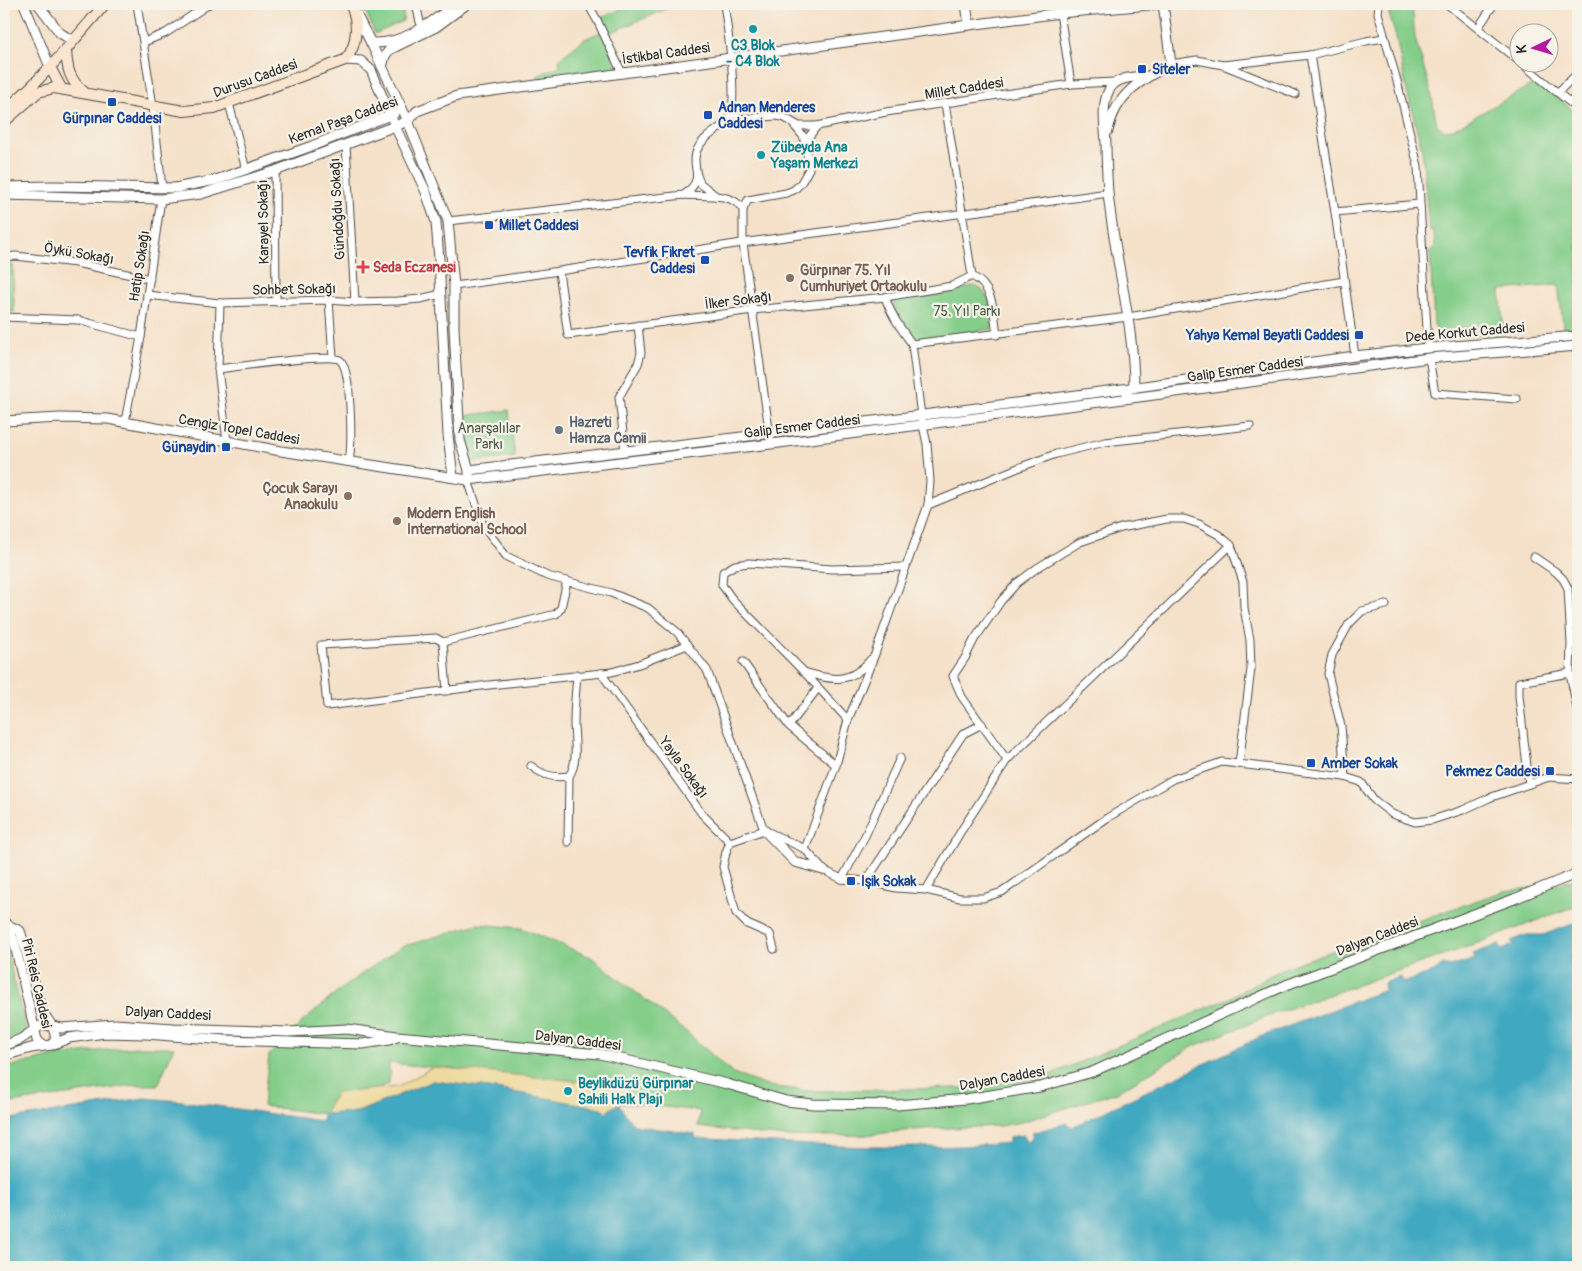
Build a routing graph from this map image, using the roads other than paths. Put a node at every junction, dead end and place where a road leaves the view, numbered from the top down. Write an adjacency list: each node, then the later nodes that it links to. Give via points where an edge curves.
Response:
1 (24, 4): 33 (street)
2 (38, 4): 23 (street, via 60,33)
3 (105, 4): 23 (main road)
4 (137, 4): 24 (street)
5 (209, 4): 24 (street, via 166,33)
6 (350, 4): 18 (main road)
7 (416, 4): 21 (street)
8 (456, 4): 21 (street)
9 (467, 4): 21 (street, via 436,27)
10 (588, 4): 36 (street)
11 (724, 4): 29 (street)
12 (966, 4): 19 (street)
13 (1161, 4): 17 (street, İstikbal Caddesi); 31 (street)
14 (1379, 4): 22 (street)
15 (1447, 4): 20 (street)
16 (1494, 4): 20 (street)
17 (1060, 13): 19 (street, İstikbal Caddesi); 40 (street)
18 (355, 14): 25 (street); 30 (main road, via 354,45)
19 (969, 25): 29 (street, İstikbal Caddesi)
20 (1478, 28): 27 (street)
21 (424, 30): 25 (street, via 392,42); 34 (street, via 389,50)
22 (1384, 38): 28 (street); 76 (street, via 1418,166)
23 (73, 41): 26 (main road)
24 (144, 42): 47 (street)
25 (371, 42): 34 (street)
26 (66, 50): 33 (main road); 42 (main road, via 69,74 73,83)
27 (1510, 54)
28 (1310, 55): 32 (street); 78 (street)
29 (732, 58): 36 (street, İstikbal Caddesi); 52 (street)
30 (345, 60): 45 (main road, Durusu Caddesi); 53 (street, via 361,61 372,70)
31 (1171, 64): 32 (street, via 1197,60); 38 (street)
32 (1223, 65): 44 (street)
33 (50, 67): 41 (main road); 50 (main road)
34 (382, 67): 49 (street)
35 (1533, 72): 43 (street)
36 (622, 73): 51 (street, İstikbal Caddesi, via 458,96)
37 (1578, 74): 43 (street)
38 (1146, 76): 39 (street); 63 (street, via 1118,103 1112,114)
39 (1116, 82): 40 (street, Millet Caddesi); 63 (street, via 1110,89 1104,108)
40 (1071, 84): 46 (street, Millet Caddesi)
41 (61, 88): 42 (main road, Durusu Caddesi); 56 (main road, via 43,90)
42 (84, 92): 47 (main road, Durusu Caddesi)
43 (1558, 92): 48 (street)
44 (1295, 94)
45 (229, 103): 47 (main road, Durusu Caddesi, via 184,111); 64 (street)
46 (945, 103): 60 (street, Millet Caddesi); 79 (street)
47 (153, 106): 68 (street)
48 (1578, 108)
49 (403, 110): 51 (street, Kemal Paşa Caddesi); 53 (street, Kemal Paşa Caddesi); 55 (street)
50 (4, 111)
51 (417, 111): 55 (street, Kemal Paşa Caddesi)
52 (732, 112): 54 (street); 58 (street)
53 (391, 115): 59 (street); 64 (street, Kemal Paşa Caddesi)
54 (743, 120): 57 (street, via 776,116); 58 (street)
55 (408, 121): 59 (street, Kemal Paşa Caddesi); 80 (street)
56 (4, 122)
57 (790, 122): 60 (street, Millet Caddesi, via 799,126); 62 (street)
58 (725, 123): 66 (street, via 698,147)
59 (395, 126): 61 (street, Kemal Paşa Caddesi); 81 (street, via 426,192)
60 (817, 126): 62 (street)
61 (346, 145): 65 (street, Kemal Paşa Caddesi); 94 (street, Gündoğdu Sokağı)
62 (806, 145): 75 (street, via 809,169 794,190)
63 (1106, 146): 69 (street)
64 (246, 170): 68 (street, Kemal Paşa Caddesi, via 216,180)
65 (274, 171): 73 (street, Kemal Paşa Caddesi, via 201,194); 93 (street, Karayel Sokağı)
66 (697, 174): 70 (street, via 696,183); 72 (street, via 700,183)
67 (4, 187): 68 (street, Kemal Paşa Caddesi)
68 (162, 188): 73 (street)
69 (1108, 193): 79 (street); 98 (street)
70 (684, 194): 72 (street); 80 (street)
71 (4, 195): 73 (street, Kemal Paşa Caddesi)
72 (716, 196): 74 (street)
73 (161, 199): 86 (street, Hatip Sokağı)
74 (731, 199): 75 (street); 77 (street)
75 (748, 200): 77 (street)
76 (1419, 204): 78 (street); 105 (street)
77 (742, 209): 82 (street)
78 (1335, 212): 87 (street)
79 (963, 214): 82 (street); 85 (street)
80 (448, 221): 81 (street); 88 (street)
81 (436, 222): 89 (street)
82 (743, 243): 84 (street); 96 (street)
83 (4, 257): 86 (street, Öykü Sokağı, via 76,263)
84 (559, 272): 88 (street); 99 (street, İlker Sokağı, via 568,335)
85 (972, 276): 91 (street, İlker Sokağı, via 952,286); 100 (street, via 980,280 990,294)
86 (150, 280): 90 (street, Hatip Sokağı)
87 (1344, 281): 98 (street); 106 (street)
88 (454, 286): 122 (street, via 460,440)
89 (441, 294): 94 (street, Sohbet Sokağı, via 420,299); 123 (street, via 447,426)
90 (147, 295): 95 (street, Sohbet Sokağı); 102 (street, Hatip Sokağı)
91 (885, 297): 96 (street, İlker Sokağı); 103 (street, via 897,324)
92 (330, 300): 93 (street, Sohbet Sokağı); 94 (street, Sohbet Sokağı); 107 (street)
93 (276, 302): 95 (street, Sohbet Sokağı)
94 (355, 302)
95 (220, 303): 110 (street)
96 (753, 310): 99 (street, İlker Sokağı); 117 (street)
97 (4, 317): 102 (street, via 78,320)
98 (1128, 317): 100 (street); 111 (street)
99 (638, 325): 120 (street, via 639,358 619,397)
100 (997, 335): 103 (street)
101 (1578, 336): 105 (street, Dede Korkut Caddesi)
102 (140, 337): 115 (street, Hatip Sokağı)
103 (912, 344): 113 (street)
104 (1578, 346): 108 (street, Dede Korkut Caddesi)
105 (1428, 348): 106 (street, Dede Korkut Caddesi); 108 (street)
106 (1355, 356): 109 (street); 111 (street, Dede Korkut Caddesi)
107 (333, 358): 110 (street); 121 (street, via 343,363 347,378 351,437)
108 (1429, 358): 109 (street, Dede Korkut Caddesi); 112 (street, via 1435,393)
109 (1356, 368): 111 (street, Galip Esmer Caddesi)
110 (218, 369): 118 (street)
111 (1134, 392): 113 (street, Galip Esmer Caddesi)
112 (1517, 399)
113 (922, 420): 117 (street); 119 (street, Galip Esmer Caddesi); 125 (street, via 930,481)
114 (4, 421): 115 (street, Cengiz Topel Caddesi, via 60,418)
115 (125, 422): 118 (street, Cengiz Topel Caddesi)
116 (1250, 426): 125 (street, via 1105,442 1056,454)
117 (769, 434): 119 (street); 120 (street)
118 (226, 442): 121 (street, Cengiz Topel Caddesi)
119 (771, 444): 124 (street, Galip Esmer Caddesi)
120 (625, 451): 122 (street)
121 (349, 462): 123 (street, Cengiz Topel Caddesi)
122 (469, 470): 124 (street)
123 (453, 477): 124 (street, Cengiz Topel Caddesi)
124 (468, 480): 129 (street, via 483,525 506,556 547,576)
125 (928, 504): 128 (street)
126 (1231, 545): 144 (street, via 1200,524 1184,519 1167,519 1121,528 1080,542 1037,568 1001,601 953,676 962,697); 147 (street); 148 (street, via 1242,582 1250,650)
127 (1534, 557): 132 (street, via 1556,572 1568,588 1568,619)
128 (905, 567): 134 (street); 136 (street, via 832,569 749,563 735,565 723,572 722,585 733,600)
129 (567, 581): 131 (street, via 561,608 556,614); 133 (street, via 648,608 677,632)
130 (1386, 605): 152 (street, via 1362,611 1349,624 1332,656 1328,674 1341,726)
131 (443, 642): 141 (street); 141 (street, via 436,638 321,645 327,706)
132 (1575, 644): 138 (street)
133 (686, 645): 137 (street, via 639,664); 155 (street, via 707,670)
134 (875, 654): 136 (street, via 865,666 844,678 830,680); 143 (street)
135 (744, 662): 145 (street)
136 (804, 672): 140 (street)
137 (601, 673): 139 (street); 157 (street, Yayla Sokağı, via 702,814)
138 (1570, 673): 142 (street); 154 (street, via 1519,682)
139 (576, 674): 141 (street); 151 (street, via 575,752)
140 (818, 688): 143 (street); 145 (street)
141 (448, 691)
142 (1578, 713)
143 (848, 720): 149 (street)
144 (982, 724): 147 (street); 162 (street, via 963,734)
145 (790, 726): 149 (street)
146 (900, 758): 161 (street)
147 (1007, 760): 163 (street)
148 (1239, 764): 152 (street); 163 (street, via 1222,762 1173,779 1107,818 1002,892 983,898 960,898)
149 (836, 765): 158 (street)
150 (531, 766): 151 (street, via 542,775)
151 (569, 776): 156 (street)
152 (1345, 777): 154 (street, via 1361,782 1374,800 1392,814 1415,822 1432,820)
153 (1578, 779): 154 (street, via 1549,777)
154 (1529, 784)
155 (764, 830): 157 (street); 158 (street); 159 (street, via 795,862)
156 (568, 842)
157 (730, 842): 166 (street, via 723,867 736,913 747,924 770,934)
158 (805, 848): 159 (street)
159 (823, 870): 161 (street)
160 (1578, 873): 175 (street, Dalyan Caddesi, via 1286,985 1092,1072 1040,1087 966,1099 897,1105 813,1104 786,1101 600,1054)
161 (842, 879): 162 (street)
162 (866, 881): 163 (street)
163 (926, 890)
164 (4, 923): 167 (street, Piri Reis Caddesi, via 20,931)
165 (4, 928): 168 (street, Piri Reis Caddesi, via 14,941)
166 (774, 948)
167 (42, 1008): 168 (street); 169 (street, Piri Reis Caddesi)
168 (31, 1012): 170 (street, Piri Reis Caddesi)
169 (52, 1026): 170 (street, Dalyan Caddesi); 172 (street, Dalyan Caddesi, via 116,1024); 178 (street, Piri Reis Caddesi, via 55,1041)
170 (35, 1029): 177 (street, Dalyan Caddesi); 178 (street, Piri Reis Caddesi, via 37,1040)
171 (347, 1029): 173 (street, Dalyan Caddesi); 175 (street, Dalyan Caddesi); 176 (street, via 350,1037)
172 (147, 1030): 174 (street, Dalyan Caddesi); 178 (street, Dalyan Caddesi, via 83,1035)
173 (336, 1030): 174 (street, Dalyan Caddesi); 176 (street, via 334,1036)
174 (172, 1032): 176 (street, Dalyan Caddesi)
175 (397, 1036): 176 (street, Dalyan Caddesi, via 376,1042)
176 (341, 1043)
177 (4, 1046)
178 (47, 1046): 179 (street, Dalyan Caddesi)
179 (4, 1056)

